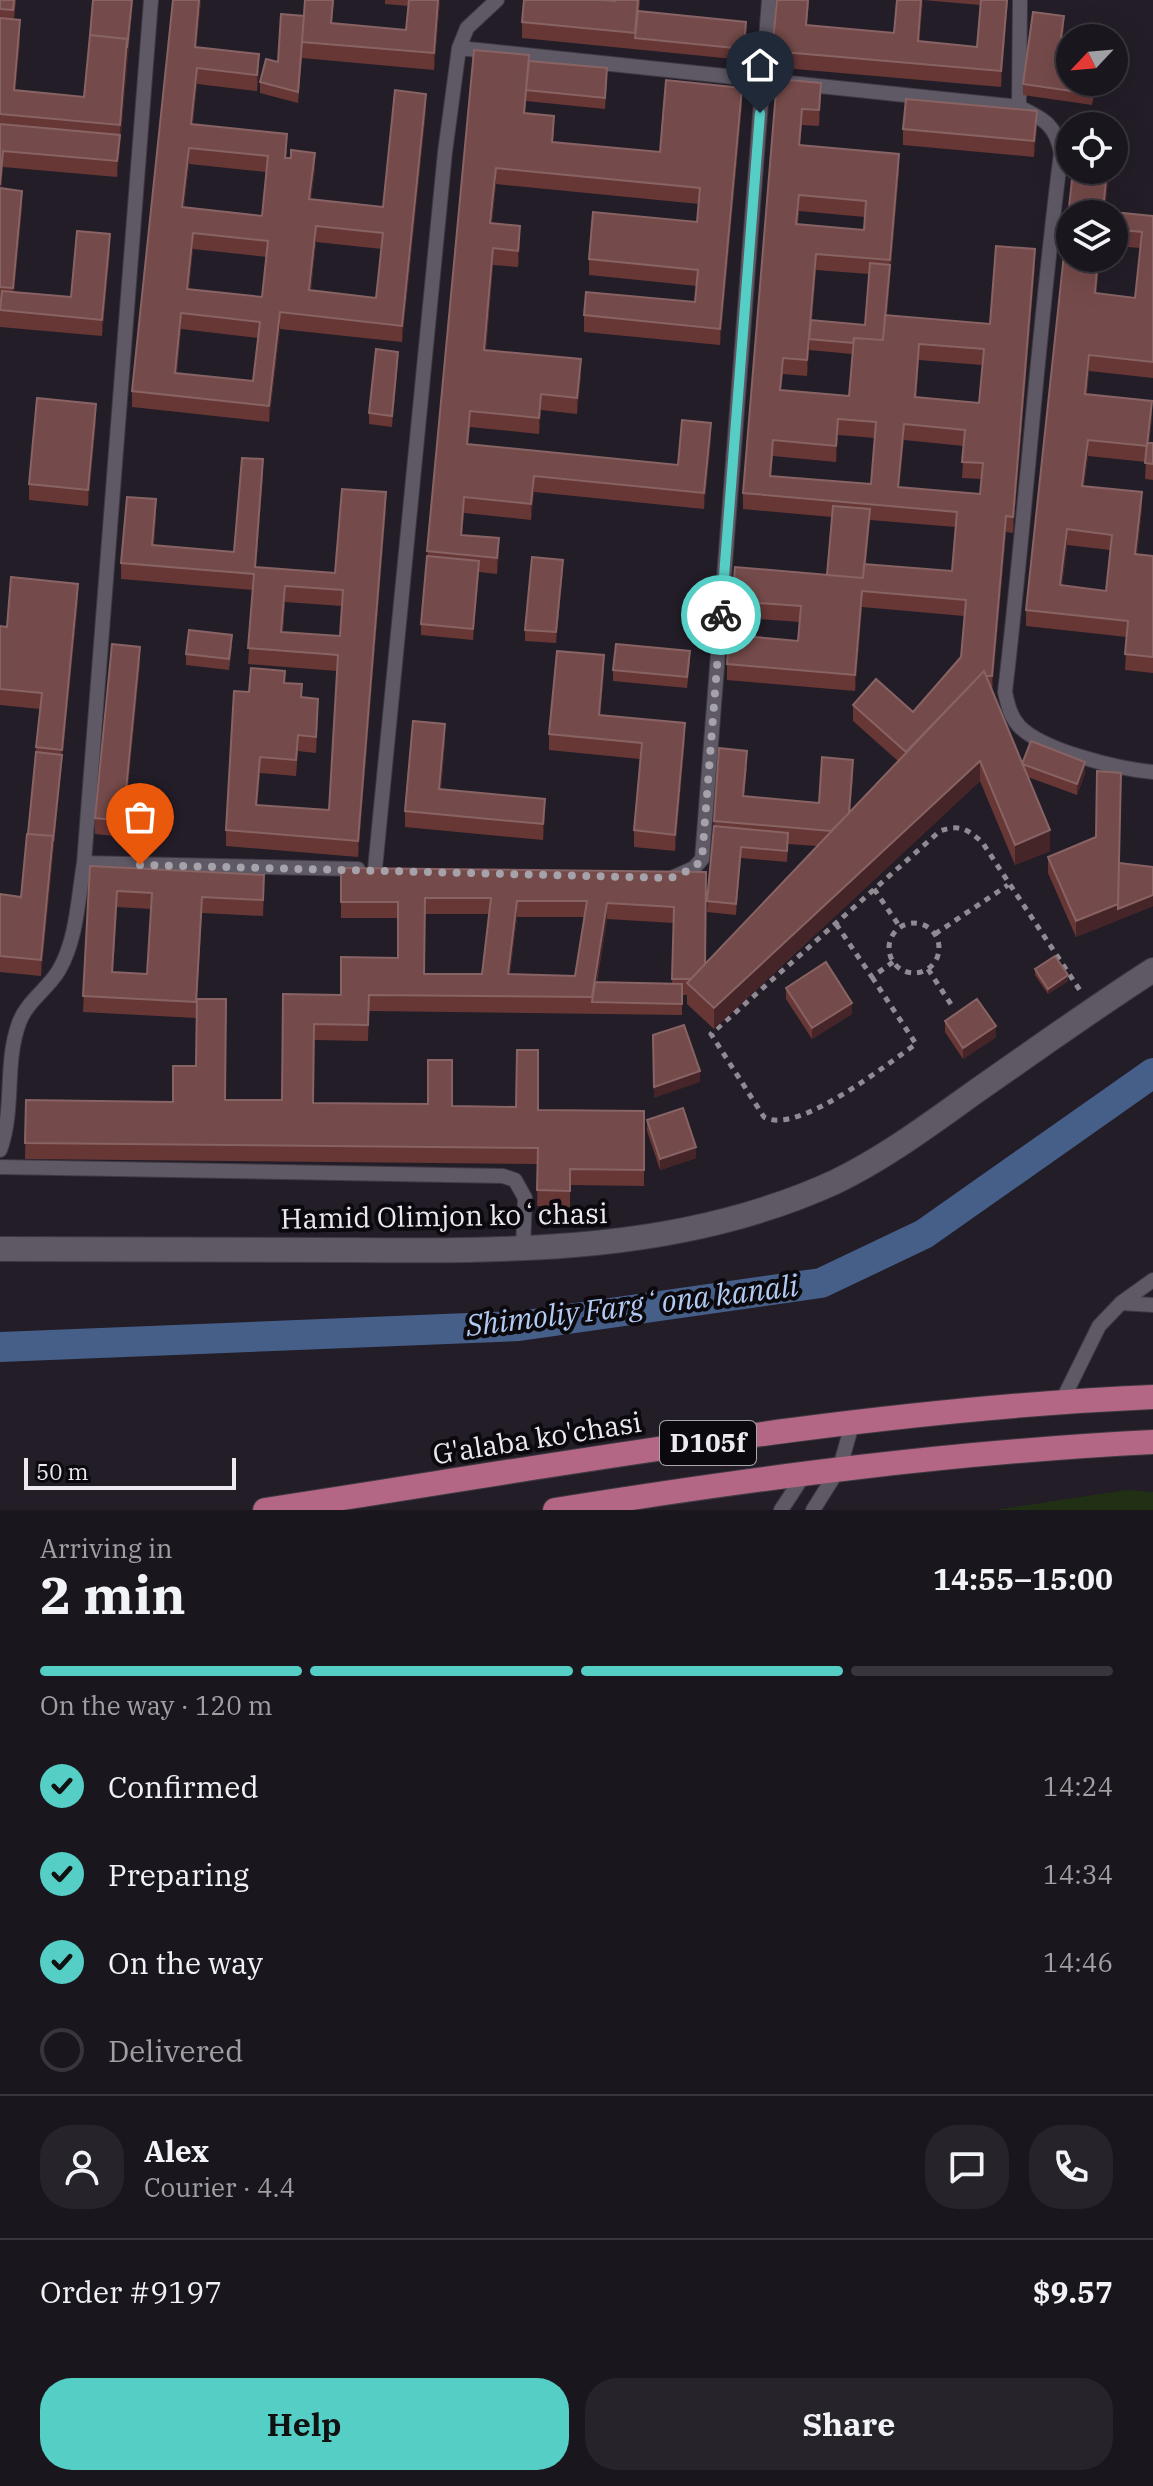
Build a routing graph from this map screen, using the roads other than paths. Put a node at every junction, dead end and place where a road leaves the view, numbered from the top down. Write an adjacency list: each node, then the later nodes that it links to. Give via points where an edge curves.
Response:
1 (151, 0): 9 (lane)
2 (497, 0): 5 (lane, via 467,28)
3 (769, 0): 6 (lane)
4 (1020, 0): 7 (lane)
5 (459, 48): 6 (lane); 10 (lane)
6 (762, 82): 7 (lane); 12 (lane, via 702,859 685,874)
7 (1019, 107): 8 (lane, via 1046,120 1057,133 1061,153 1005,692 1008,709 1030,736 1101,764)
8 (1153, 772)
9 (84, 863): 10 (lane); 14 (lane, via 68,953 19,1021 7,1130)
10 (375, 869): 11 (lane)
11 (391, 869)
12 (658, 878)
13 (1153, 970): 16 (street, Hamid Olimjon koʻchasi, via 902,1144 836,1181 770,1208 699,1228 635,1241)
14 (0, 1150)
15 (0, 1167): 16 (lane, via 503,1176 515,1180 525,1198)
16 (523, 1248): 17 (street, Hamid Olimjon koʻchasi)
17 (0, 1249)
18 (1153, 1280): 19 (lane)
19 (1121, 1303): 20 (lane); 22 (lane, via 1099,1326)
20 (1153, 1305)
21 (1153, 1397): 22 (main road, G'alaba ko'chasi / D105f)
22 (1062, 1401): 23 (main road, G'alaba ko'chasi / D105f)
23 (853, 1421): 25 (lane); 27 (main road, G'alaba ko'chasi / D105f)
24 (1153, 1442): 25 (main road, D105f, via 1020,1448)
25 (840, 1467): 26 (main road, D105f); 30 (lane)
26 (806, 1472): 28 (main road, D105f); 29 (lane)
27 (265, 1510)
28 (555, 1510)
29 (781, 1510)
30 (813, 1510)

